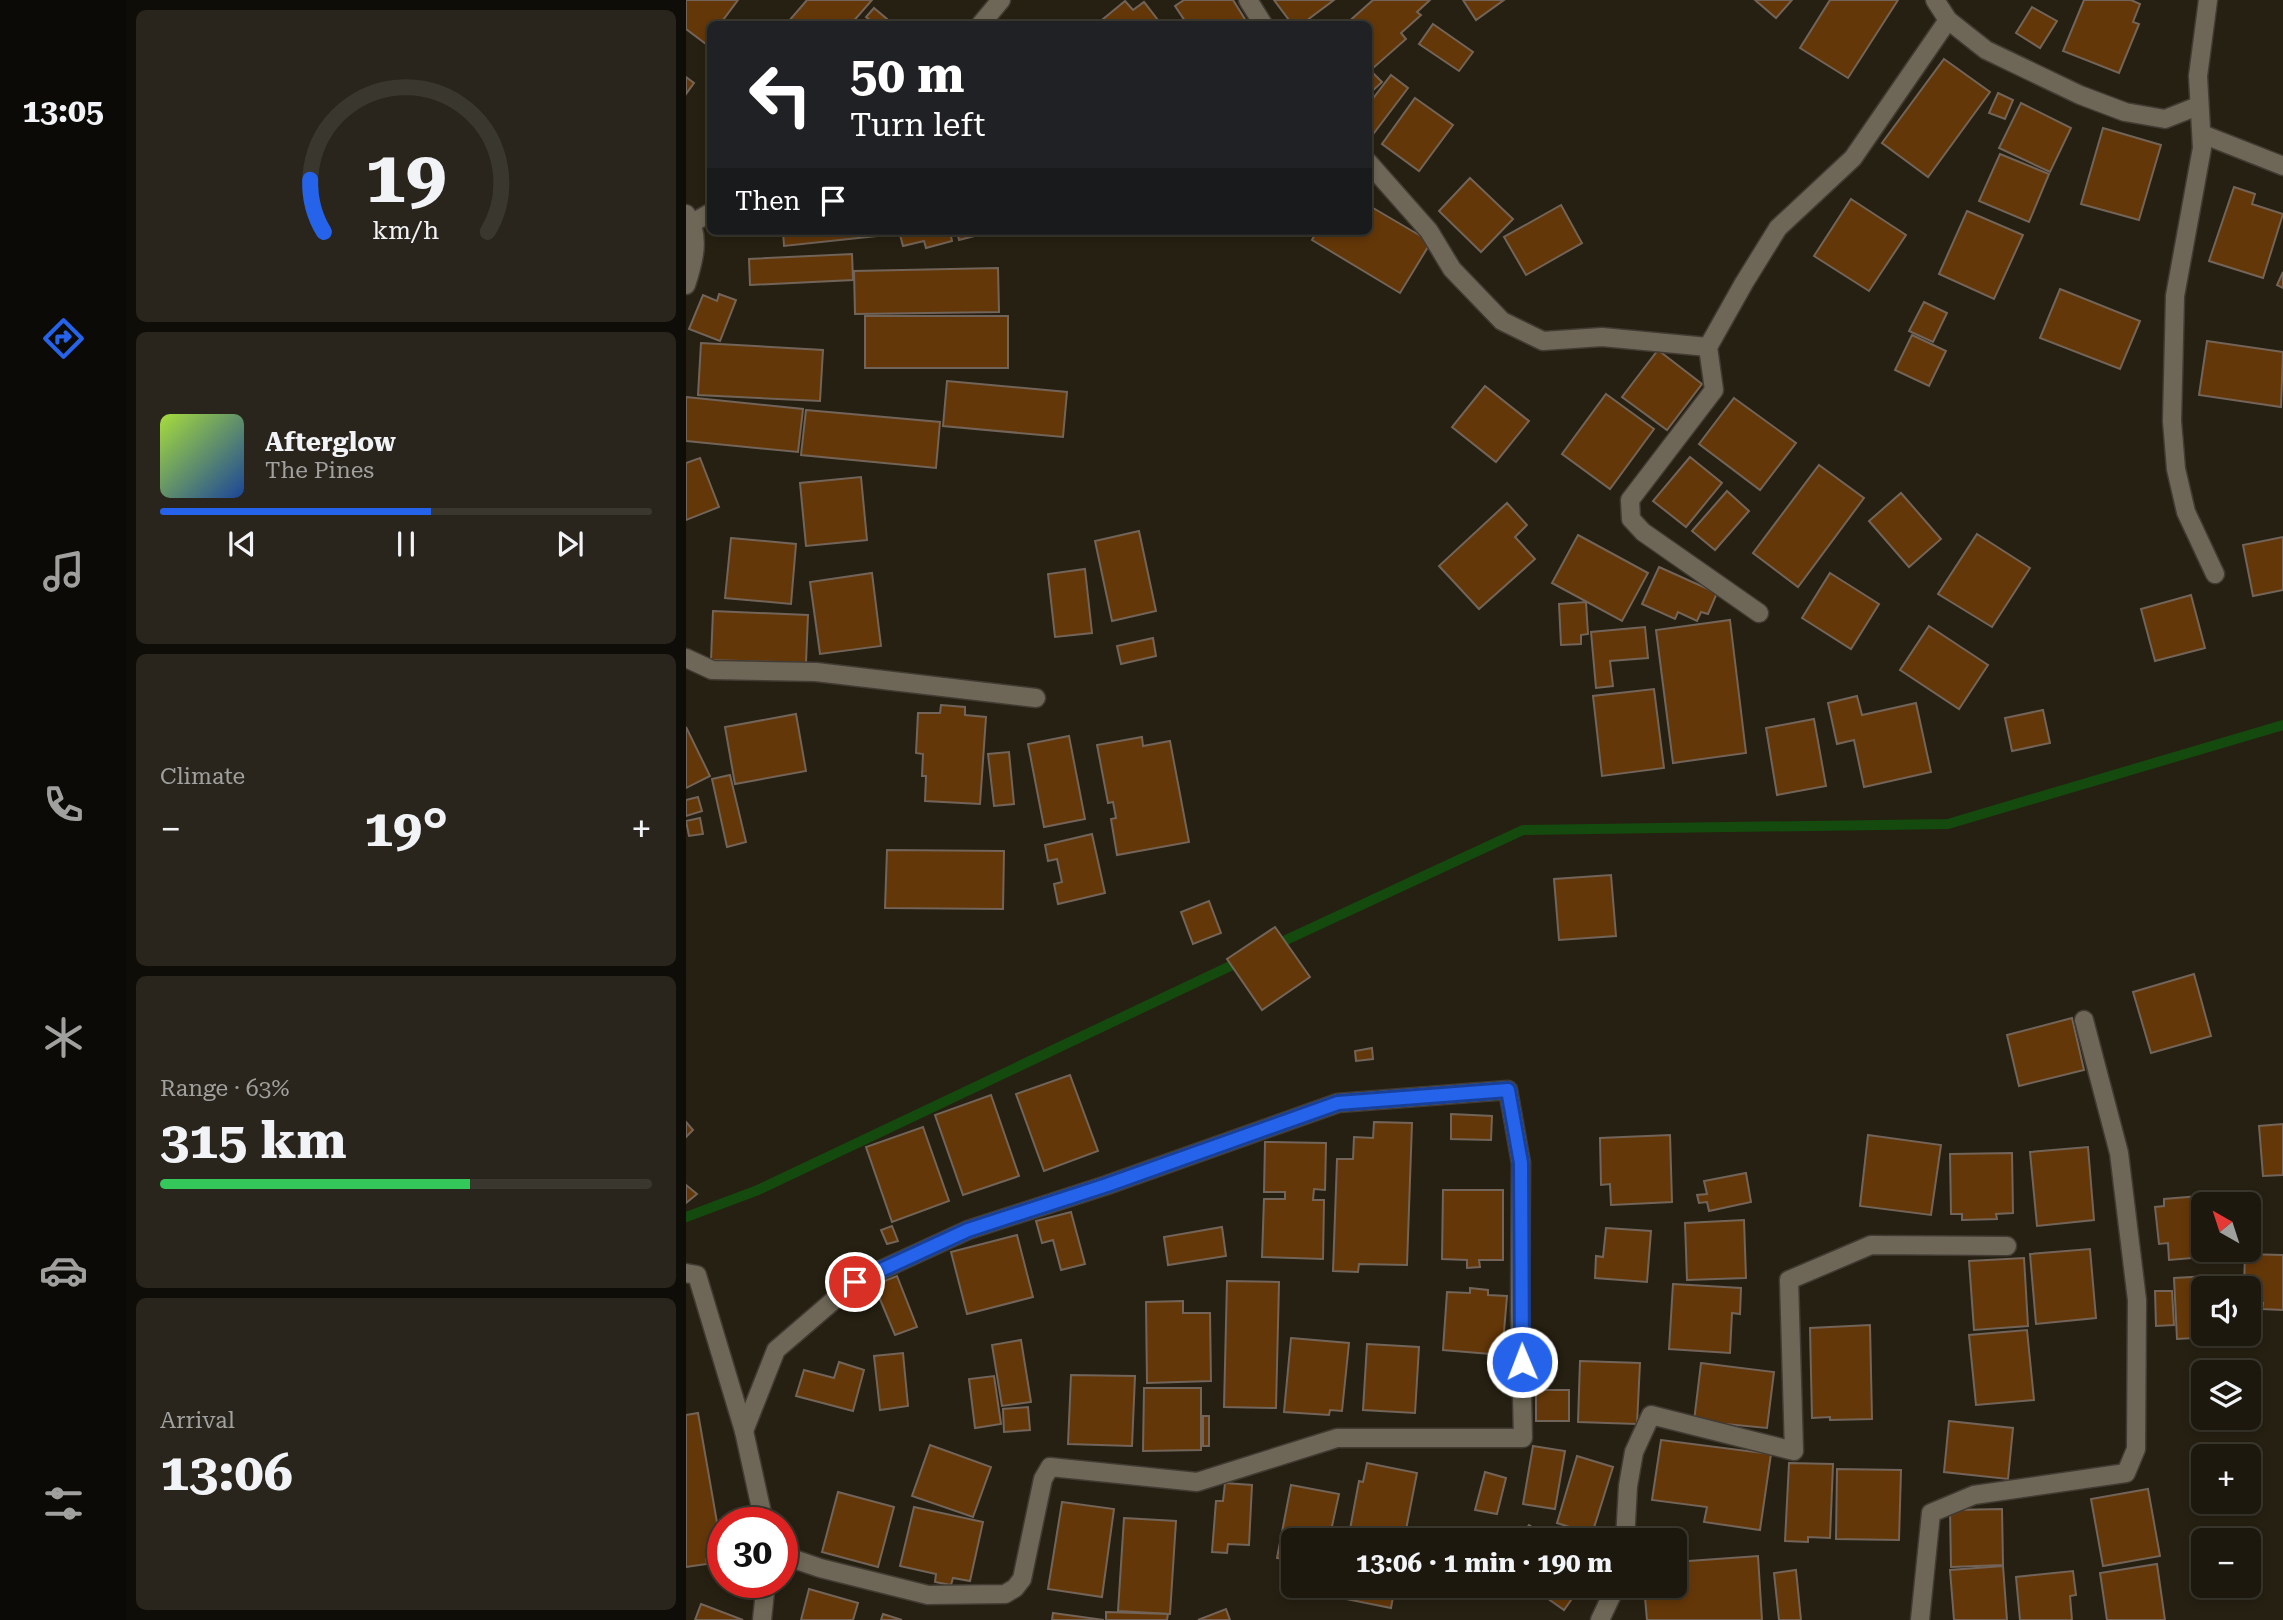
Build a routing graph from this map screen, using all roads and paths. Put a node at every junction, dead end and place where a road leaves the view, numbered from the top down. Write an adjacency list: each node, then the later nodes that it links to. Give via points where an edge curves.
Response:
1 (1001, 0): 6 (street)
2 (1248, 0): 7 (street)
3 (1935, 0): 5 (street)
4 (2208, 0): 8 (street)
5 (1948, 20): 8 (street, via 1986,50 2080,96 2125,112 2165,119); 15 (street, via 1853,158 1779,228)
6 (984, 21)
7 (1261, 21)
8 (2198, 106): 9 (street)
9 (2202, 134): 10 (street); 16 (street, via 2175,296 2172,421 2186,512)
10 (2283, 166)
11 (1372, 167): 15 (street, via 1429,231 1452,269 1502,321 1543,341 1602,337)
12 (707, 214): 13 (street)
13 (689, 218): 14 (street, via 696,244)
14 (686, 285)
15 (1708, 346): 17 (street, via 1714,390 1630,500 1631,519)
16 (2215, 574)
17 (1759, 614)
18 (686, 657): 19 (street, via 712,670 816,672)
19 (1036, 698)
20 (2084, 1020): 31 (street, via 2119,1153 2137,1300 2136,1449 2126,1473 1974,1495 1931,1513)
21 (2007, 1245): 25 (street, via 1871,1245 1789,1280 1794,1451 1651,1415 1634,1452)
22 (686, 1273): 23 (street, via 697,1275)
23 (744, 1431): 24 (street); 26 (street, via 776,1350 855,1282 968,1230 1338,1103 1508,1090 1521,1163 1523,1438 1337,1438 1196,1482 1050,1467 1043,1479 1022,1578 1005,1594 928,1595)
24 (761, 1507)
25 (1626, 1528)
26 (798, 1560)
27 (764, 1598): 29 (street)
28 (1610, 1598): 30 (street)
29 (762, 1620)
30 (1600, 1620)
31 (1920, 1620)

